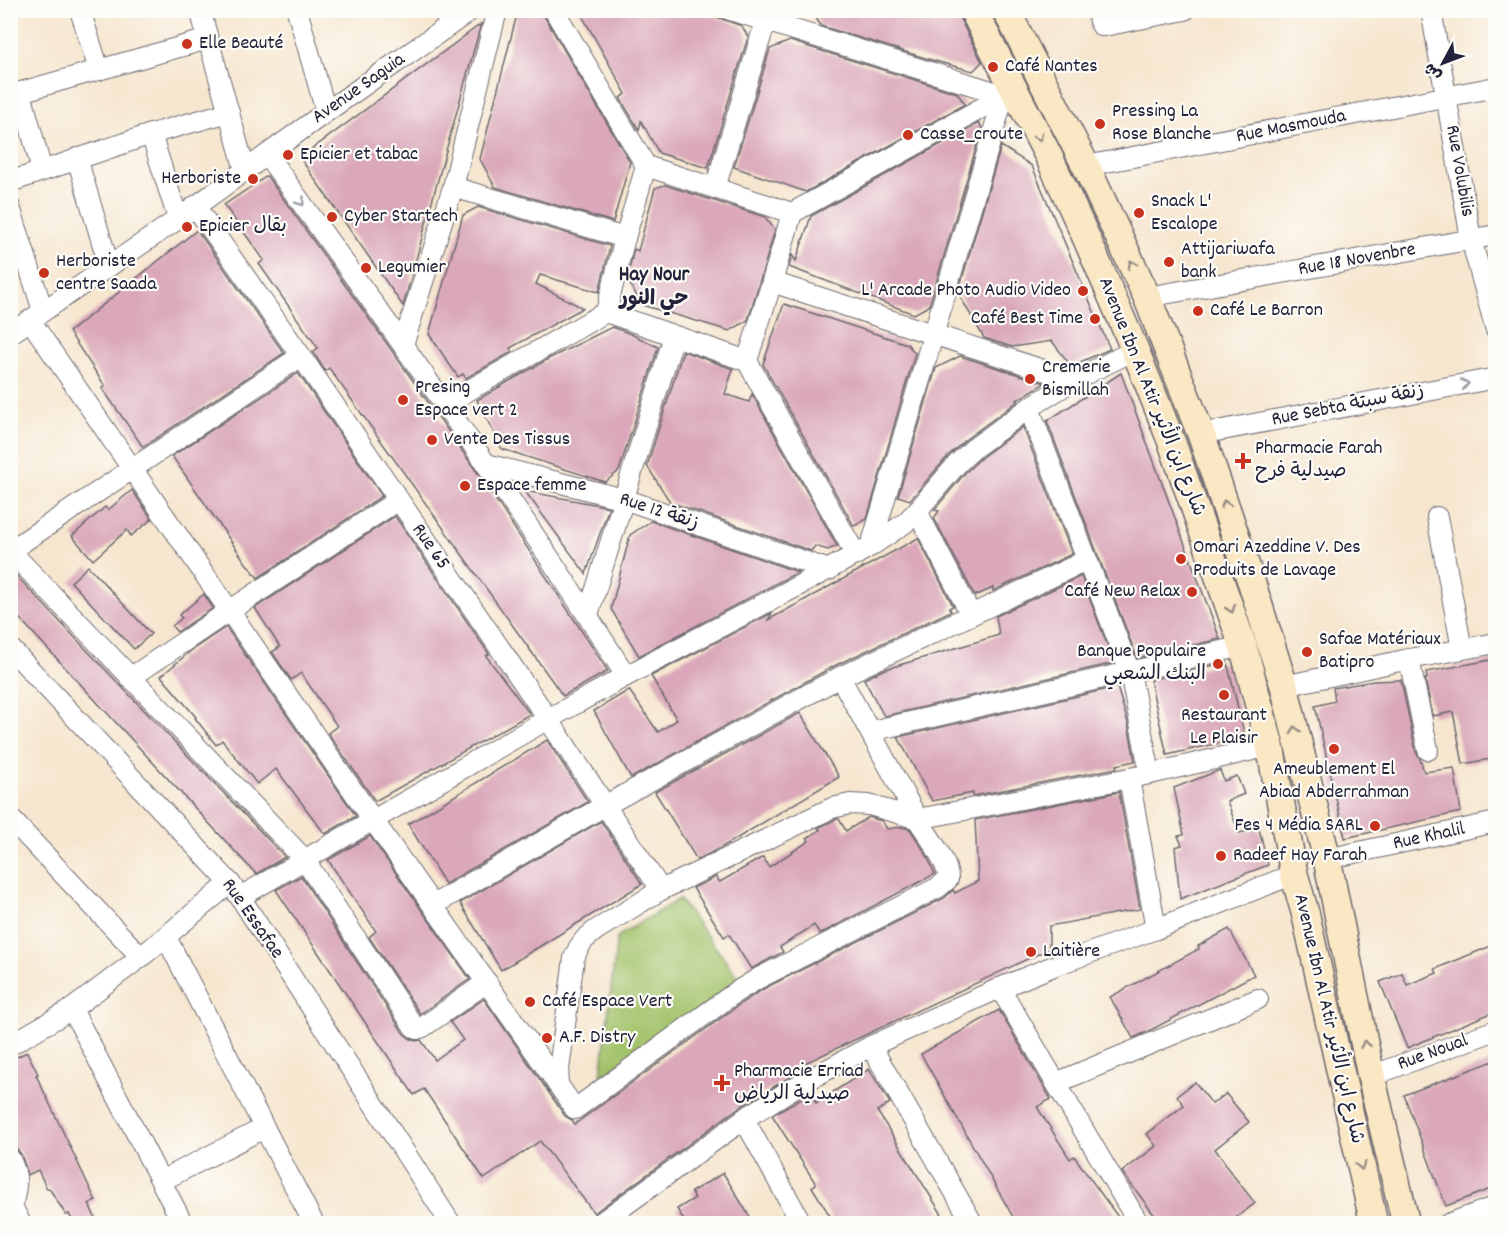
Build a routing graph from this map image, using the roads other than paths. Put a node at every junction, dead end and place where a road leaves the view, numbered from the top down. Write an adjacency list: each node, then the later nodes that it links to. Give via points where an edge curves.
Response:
1 (80, 10): 15 (street)
2 (200, 10): 14 (street)
3 (497, 10): 30 (street)
4 (554, 10): 25 (street)
5 (730, 10): 13 (street)
6 (973, 10): 17 (street, Avenue Ibn Al Atir شارع ابن الأثير)
7 (1006, 10): 26 (street, Avenue Ibn Al Atir شارع ابن الأثير)
8 (1097, 10): 9 (street, via 1102,26)
9 (1185, 10)
10 (1431, 10): 19 (street, Rue Volubilis)
11 (301, 12): 21 (street)
12 (465, 12): 21 (street, Avenue Saguia)
13 (767, 16): 17 (street); 31 (street)
14 (208, 39): 15 (street); 20 (street)
15 (99, 70): 18 (street)
16 (1496, 87): 19 (street, Rue Masmouda)
17 (1010, 93): 34 (street); 46 (street); 49 (street, Avenue Ibn Al Atir شارع ابن الأثير, one-way to 49, via 1049,157)
18 (16, 94): 28 (street)
19 (1446, 97): 26 (street, Rue Masmouda); 38 (street, Rue Volubilis)
20 (229, 112): 22 (street); 27 (street)
21 (326, 112): 23 (street, Avenue Saguia)
22 (151, 134): 24 (street); 35 (street)
23 (267, 155): 27 (street, Avenue Saguia); 48 (street, one-way to 48)
24 (77, 158): 28 (street); 39 (street)
25 (646, 166): 31 (street); 37 (street)
26 (1086, 166): 41 (street, Avenue Ibn Al Atir شارع ابن الأثير, one-way to 26)
27 (245, 170): 32 (street, Avenue Saguia)
28 (42, 171): 29 (street)
29 (10, 182)
30 (453, 187): 37 (street); 48 (street)
31 (715, 188): 34 (street)
32 (195, 206): 35 (street, Avenue Saguia); 50 (street, Rue 65)
33 (10, 207): 43 (street)
34 (792, 213): 40 (street)
35 (178, 219): 39 (street, Avenue Saguia)
36 (1496, 235): 38 (street, Rue 18 Novenbre)
37 (625, 238): 42 (street)
38 (1471, 239): 41 (street, Rue 18 Novenbre); 44 (street, Rue Volubilis)
39 (109, 266): 43 (street, Avenue Saguia)
40 (772, 282): 46 (street); 51 (street)
41 (1147, 297): 56 (street, Avenue Ibn Al Atir شارع ابن الأثير)
42 (606, 312): 47 (street); 54 (street)
43 (36, 316): 45 (street, Avenue Saguia); 58 (street)
44 (1496, 330)
45 (10, 334)
46 (933, 335): 53 (street); 63 (street)
47 (674, 336): 51 (street); 59 (street)
48 (403, 345): 54 (street)
49 (1135, 350): 53 (street); 70 (street, Avenue Ibn Al Atir شارع ابن الأثير, one-way to 70, via 1173,443)
50 (301, 356): 58 (street); 60 (street, Rue 65)
51 (747, 361): 63 (street)
52 (1496, 378): 56 (street, Rue Sebta زنقة سبتة, one-way to 52)
53 (1074, 380): 55 (street)
54 (445, 404): 57 (street)
55 (1029, 408): 61 (street, via 974,448); 64 (street)
56 (1201, 434): 78 (street, Avenue Ibn Al Atir شارع ابن الأثير, one-way to 56)
57 (486, 464): 59 (street, Rue 12 زنقة); 67 (street)
58 (132, 469): 66 (street); 77 (street, via 23,542 16,552 21,564)
59 (624, 499): 65 (street, Rue 12 زنقة); 67 (street)
60 (398, 500): 66 (street); 79 (street, Rue 65)
61 (917, 511): 63 (street); 68 (street)
62 (1437, 517): 72 (street)
63 (863, 550): 65 (street)
64 (1087, 560): 68 (street); 74 (street)
65 (829, 570): 75 (street)
66 (229, 611): 77 (street); 88 (street)
67 (588, 615): 75 (street)
68 (971, 615): 76 (street)
69 (1496, 643): 72 (street)
70 (1244, 646): 74 (street); 81 (street, Avenue Ibn Al Atir شارع ابن الأثير)
71 (10, 648): 93 (street, Rue Essafae)
72 (1462, 649): 73 (street)
73 (1409, 659): 78 (street); 82 (street)
74 (1130, 672): 80 (street); 83 (street)
75 (626, 676): 79 (street)
76 (840, 677): 80 (street); 85 (street)
77 (130, 678): 90 (street)
78 (1284, 686): 91 (street, Avenue Ibn Al Atir شارع ابن الأثير, one-way to 78)
79 (548, 719): 85 (street, Rue 65); 88 (street)
80 (871, 731): 87 (street)
81 (1270, 746): 83 (street); 92 (street, Avenue Ibn Al Atir شارع ابن الأثير)
82 (1428, 750)
83 (1150, 774): 84 (street)
84 (1129, 778): 87 (street); 96 (street)
85 (604, 806): 94 (street, Rue 65); 95 (street)
86 (10, 819): 98 (street)
87 (918, 819): 94 (street, via 869,805 832,808); 107 (street, via 947,867 948,879 939,887 759,978 574,1109)
88 (373, 820): 90 (street); 95 (street)
89 (1496, 822): 91 (street, Rue Khalil)
90 (304, 859): 93 (street); 99 (street, via 414,1027 423,1027)
91 (1327, 859): 106 (street, Avenue Ibn Al Atir شارع ابن الأثير, one-way to 91)
92 (1294, 874): 96 (street); 122 (street, Avenue Ibn Al Atir شارع ابن الأثير, one-way to 122)
93 (235, 890): 97 (street); 115 (street, Rue Essafae)
94 (661, 890): 107 (street, via 596,930 579,947 574,958)
95 (433, 905): 99 (street)
96 (1156, 929): 100 (street)
97 (166, 937): 98 (street); 110 (street)
98 (141, 957): 102 (street)
99 (487, 982): 107 (street)
100 (1000, 988): 105 (street); 108 (street)
101 (1258, 999): 108 (street)
102 (72, 1009): 104 (street); 112 (street)
103 (1496, 1030): 106 (street, Rue Noual)
104 (10, 1045)
105 (871, 1046): 109 (street); 120 (street)
106 (1371, 1076): 123 (street, Avenue Ibn Al Atir شارع ابن الأثير)
107 (557, 1083)
108 (1056, 1083): 121 (street)
109 (744, 1119): 118 (street); 119 (street)
110 (264, 1128): 112 (street); 117 (street)
111 (10, 1159): 114 (street, via 17,1179)
112 (161, 1181): 116 (street)
113 (1496, 1206): 124 (street)
114 (14, 1212)
115 (448, 1222)
116 (183, 1224)
117 (314, 1224)
118 (599, 1224)
119 (802, 1224)
120 (973, 1224)
121 (1139, 1224)
122 (1374, 1224)
123 (1406, 1224)
124 (1448, 1224)

